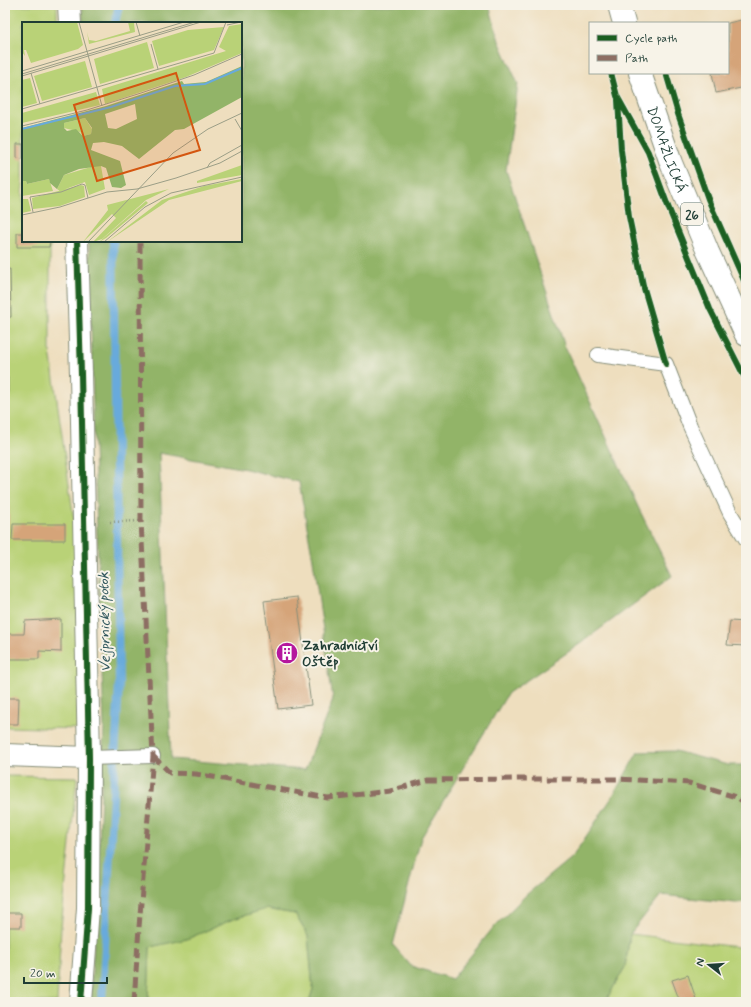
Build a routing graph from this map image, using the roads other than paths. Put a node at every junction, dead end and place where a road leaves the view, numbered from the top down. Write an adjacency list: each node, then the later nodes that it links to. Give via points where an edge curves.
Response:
1 (69, 5): 3 (street)
2 (619, 5): 4 (street)
3 (70, 22)
4 (624, 22)
5 (640, 74): 7 (street, DOMAŽLICKÁ / 26, via 671,163)
6 (77, 242): 12 (street)
7 (746, 335)
8 (598, 354): 9 (lane, via 666,364 690,426 730,513)
9 (746, 539)
10 (5, 755): 12 (street)
11 (153, 756): 12 (lane)
12 (94, 758): 13 (street)
13 (81, 1002)

